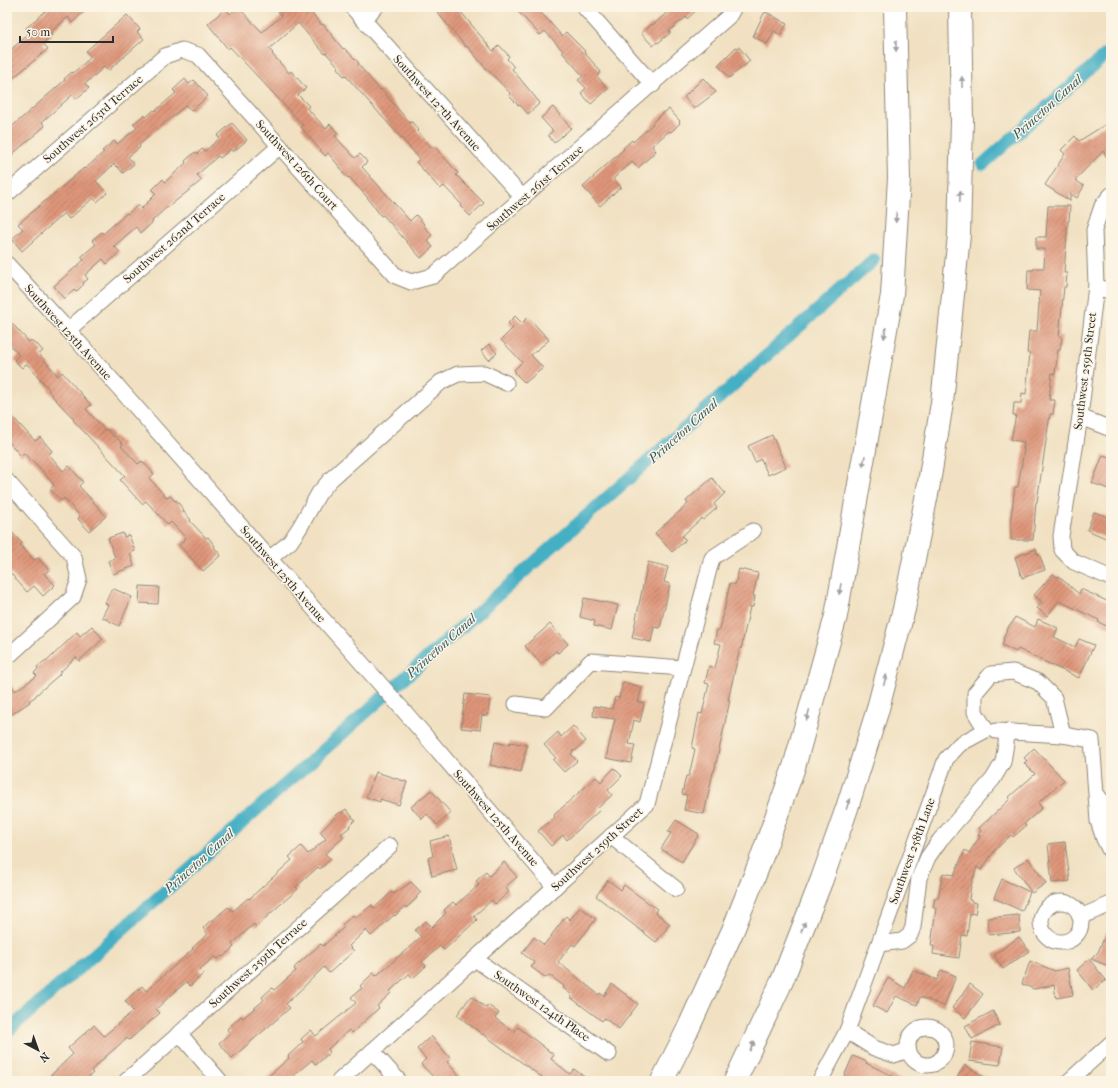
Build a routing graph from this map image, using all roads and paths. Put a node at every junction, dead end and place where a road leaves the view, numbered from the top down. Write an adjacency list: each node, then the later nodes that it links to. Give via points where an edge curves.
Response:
1 (352, 7): 7 (street, Southwest 127th Avenue)
2 (376, 7): 7 (street)
3 (584, 7): 9 (street)
4 (734, 7): 9 (street, Southwest 261st Terrace, via 729,16)
5 (895, 7): 53 (highway, one-way to 53, via 899,178 892,295 836,616 794,766 760,862 733,930)
6 (960, 7): 54 (highway, one-way to 6, via 782,981 847,808 877,712 904,609 942,403 959,234 962,121)
7 (363, 19): 13 (street, Southwest 127th Avenue)
8 (182, 50): 10 (street, Southwest 126th Court, via 198,55); 11 (street, Southwest 263rd Terrace, via 165,56)
9 (653, 85): 13 (street, Southwest 261st Terrace)
10 (280, 146): 15 (street, Southwest 126th Court, via 396,276); 18 (street, Southwest 262nd Terrace)
11 (7, 194)
12 (1111, 195): 16 (street, Southwest 259th Street, via 1102,206 1094,230)
13 (523, 198): 15 (street, Southwest 261st Terrace, via 433,276)
14 (7, 264): 18 (street, Southwest 125th Avenue)
15 (411, 282)
16 (1096, 286): 17 (street); 20 (street, Southwest 259th Street)
17 (1111, 292)
18 (68, 330): 24 (street, Southwest 125th Avenue)
19 (506, 383): 24 (street, via 484,373 458,374 441,382 331,479 319,493 290,542)
20 (1080, 416): 21 (street); 25 (street, Southwest 259th Street, via 1061,536 1062,550 1074,562)
21 (1111, 429)
22 (7, 481): 26 (street, via 74,557 79,579 73,597 11,654)
23 (753, 531): 27 (street, Southwest 259th Street, via 712,558)
24 (269, 559): 37 (street, Southwest 125th Avenue)
25 (1111, 578)
26 (7, 654)
27 (682, 668): 28 (street, via 591,661 546,708); 34 (street, Southwest 259th Street, via 647,804)
28 (516, 704)
29 (986, 730): 30 (street); 31 (street, via 976,712 975,693 991,674 1013,672 1038,682 1054,698); 41 (street, Southwest 258th Lane, via 960,744 946,759)
30 (1007, 731): 31 (street); 41 (street, Southwest 258th Lane, via 1003,762 993,779 928,857 919,878 910,935 902,941)
31 (1063, 735): 32 (street, via 1092,740)
32 (1095, 788): 33 (street); 36 (street, via 1098,821)
33 (1111, 819)
34 (611, 836): 37 (street, Southwest 259th Street); 38 (street)
35 (390, 846): 44 (street, Southwest 259th Terrace)
36 (1111, 853)
37 (556, 887): 42 (street, Southwest 259th Street)
38 (676, 889)
39 (1111, 904): 40 (street)
40 (1080, 917)
41 (879, 944): 43 (street, Southwest 258th Lane)
42 (475, 959): 47 (street, Southwest 259th Street); 48 (street, Southwest 124th Place)
43 (847, 1031): 46 (street, via 874,1048 894,1055); 55 (street, Southwest 258th Lane)
44 (179, 1033): 49 (street, Southwest 259th Terrace); 50 (street)
45 (1111, 1043): 56 (street)
46 (908, 1050)
47 (372, 1051): 51 (street, Southwest 259th Street); 52 (street)
48 (609, 1054)
49 (126, 1081)
50 (220, 1081)
51 (339, 1081)
52 (399, 1081)
53 (662, 1081)
54 (735, 1081)
55 (820, 1081)
56 (1070, 1081)

